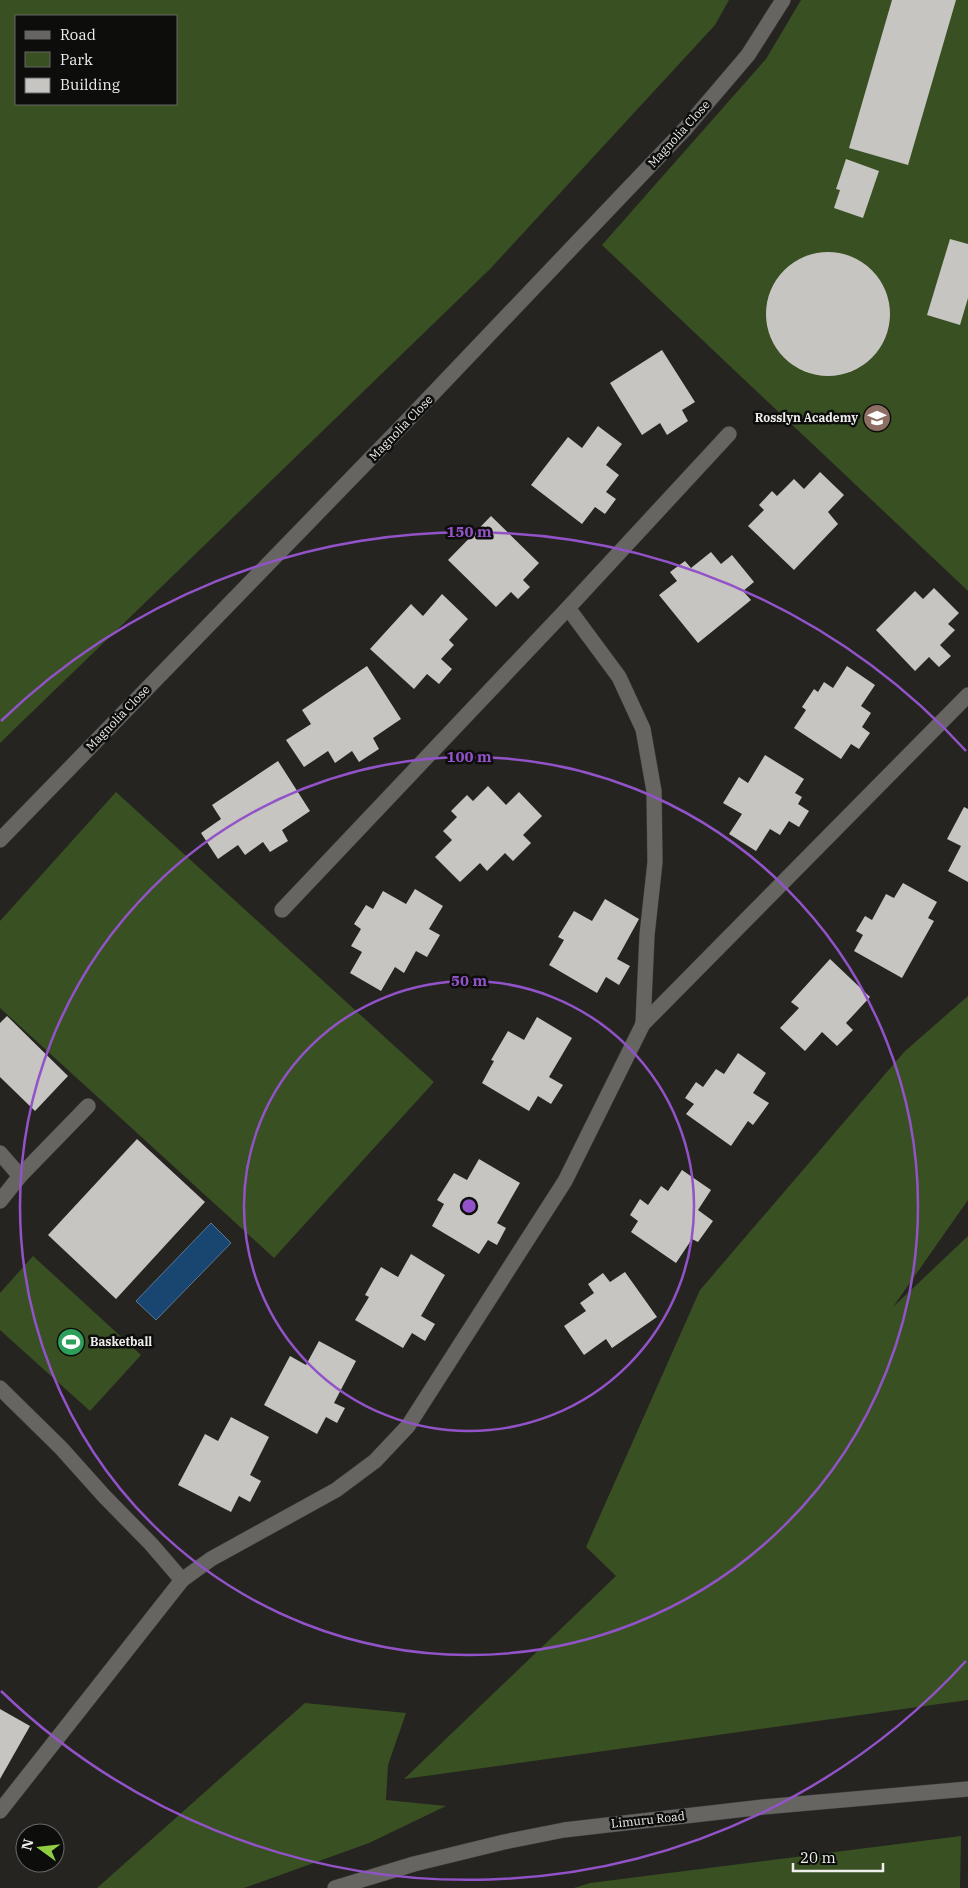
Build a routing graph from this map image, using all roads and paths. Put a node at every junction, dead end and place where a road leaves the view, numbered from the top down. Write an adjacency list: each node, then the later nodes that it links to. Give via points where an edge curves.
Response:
1 (783, 0): 5 (street, Magnolia Close, via 748,55 685,130 404,425)
2 (729, 434): 3 (street)
3 (568, 608): 6 (street); 7 (street, via 619,677 643,729 654,791 655,862 647,935)
4 (968, 695): 7 (street)
5 (0, 840)
6 (282, 910)
7 (643, 1024): 13 (street, via 564,1181 408,1426 375,1461 336,1490 211,1559)
8 (88, 1106): 10 (street)
9 (0, 1153): 10 (street)
10 (20, 1176): 11 (street)
11 (0, 1201)
12 (0, 1388): 13 (street, via 152,1544)
13 (182, 1580): 15 (street)
14 (968, 1789): 16 (street, Limuru Road, via 763,1807 564,1830 414,1864)
15 (0, 1811)
16 (335, 1888)

